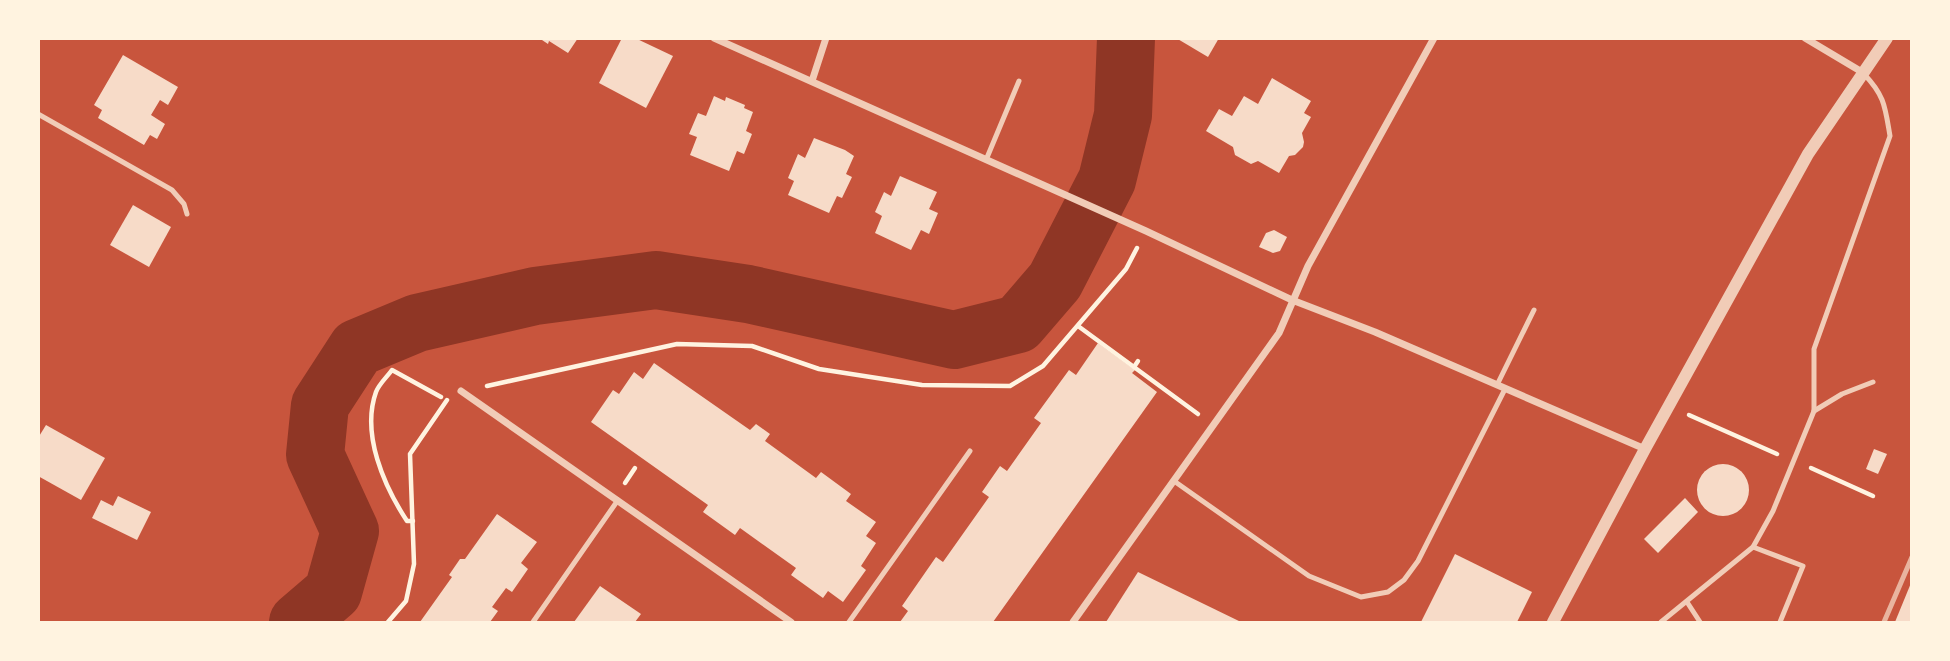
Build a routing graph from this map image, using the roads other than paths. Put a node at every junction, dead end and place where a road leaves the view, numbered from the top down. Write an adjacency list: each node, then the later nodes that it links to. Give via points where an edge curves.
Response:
1 (714, 38): 7 (street)
2 (825, 38): 7 (street)
3 (1434, 38): 12 (street)
4 (1805, 38): 6 (street)
5 (1887, 38): 6 (street)
6 (1862, 72): 17 (lane, via 1879,90 1890,136 1814,349); 18 (street, via 1808,154)
7 (812, 81): 10 (street)
8 (1019, 81): 10 (lane)
9 (38, 114): 11 (lane, via 172,190)
10 (986, 160): 12 (street)
11 (187, 214)
12 (1292, 300): 15 (street); 20 (street, via 1279,333)
13 (1534, 310): 15 (lane)
14 (1873, 382): 17 (lane)
15 (1501, 387): 18 (street); 20 (lane, via 1418,561 1388,592 1361,597 1309,576)
16 (461, 391): 21 (street)
17 (1814, 411): 22 (lane)
18 (1645, 449): 28 (street)
19 (970, 452): 26 (lane)
20 (1174, 481): 27 (street)
21 (618, 500): 24 (lane); 25 (street)
22 (1753, 547): 23 (lane); 31 (lane, via 1803,566)
23 (1687, 602): 29 (lane); 30 (lane)
24 (533, 622)
25 (791, 622)
26 (849, 622)
27 (1073, 622)
28 (1553, 622)
29 (1661, 622)
30 (1700, 622)
31 (1780, 622)

